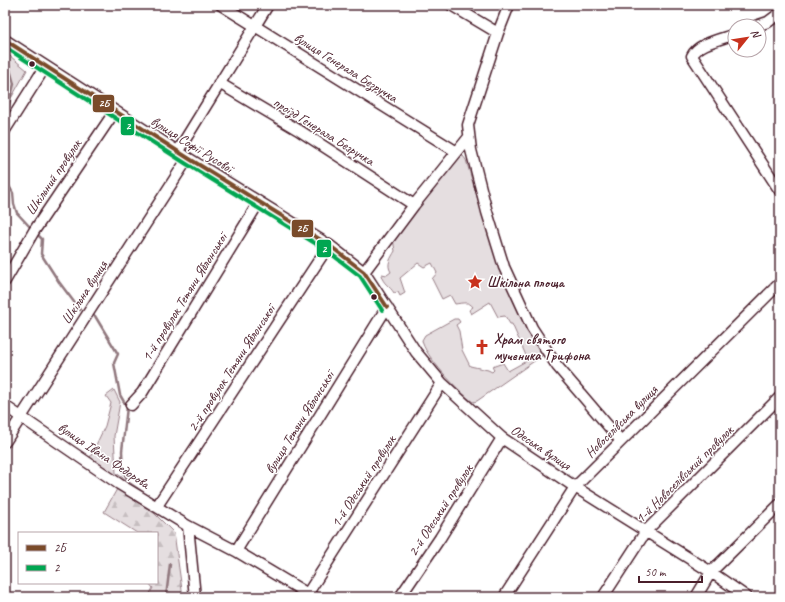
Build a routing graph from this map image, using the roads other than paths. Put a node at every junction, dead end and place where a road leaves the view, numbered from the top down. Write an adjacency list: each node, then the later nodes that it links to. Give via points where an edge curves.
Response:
1 (220, 5): 7 (street, вулиця Генерала Безручка)
2 (268, 5): 7 (street)
3 (451, 5): 8 (street)
4 (509, 5): 8 (street)
5 (780, 13): 6 (street)
6 (767, 22)
7 (256, 27): 12 (street); 17 (street, вулиця Генерала Безручка)
8 (498, 33): 15 (street, via 468,125)
9 (727, 37): 19 (street, via 703,46 694,51 692,56)
10 (5, 40): 11 (street, вулиця Софії Русової)
11 (45, 67): 13 (street, вулиця Софії Русової); 14 (street)
12 (219, 83): 16 (street); 21 (street, проїзд Генерала Безручка, via 300,131)
13 (115, 111): 16 (street, вулиця Софії Русової); 24 (street, Шкільний провулок, via 34,231)
14 (5, 130)
15 (469, 137): 17 (street); 33 (street, via 487,212 504,267 532,328 558,366)
16 (178, 151): 18 (street, вулиця Софії Русової)
17 (457, 152): 21 (street)
18 (188, 158): 20 (street, вулиця Софії Русової); 31 (street, Шкільна вулиця)
19 (780, 191)
20 (259, 202): 22 (street, вулиця Софії Русової); 29 (street, 1-й провулок Тетяни Яблонської, via 142,393)
21 (414, 205): 23 (street)
22 (329, 245): 23 (street, вулиця Софії Русової); 37 (street, 2-й провулок Тетяни Яблонської)
23 (364, 272): 26 (street, Одеська вулиця)
24 (5, 281)
25 (780, 283): 33 (street, Новоселівська вулиця)
26 (387, 307): 27 (street, Одеська вулиця, via 416,352); 40 (street, вулиця Тетяни Яблонської)
27 (442, 384): 32 (street, Одеська вулиця); 42 (street, 1-й Одеський провулок)
28 (780, 397): 39 (street, 1-й Новоселівський провулок)
29 (131, 405)
30 (5, 406): 31 (street, вулиця Івана Федорова)
31 (21, 416): 34 (street, Шкільна вулиця); 37 (street, вулиця Івана Федорова, via 120,484)
32 (502, 438): 35 (street, Одеська вулиця); 44 (street, 2-й Одеський провулок)
33 (621, 441): 35 (street, Новоселівська вулиця)
34 (5, 442)
35 (575, 487): 39 (street, Одеська вулиця); 45 (street, Новоселівська вулиця)
36 (780, 504): 41 (street)
37 (157, 506): 38 (street, вулиця Івана Федорова)
38 (188, 526): 40 (street, вулиця Івана Федорова); 43 (street)
39 (646, 530): 41 (street, Одеська вулиця); 46 (street, 1-й Новоселівський провулок)
40 (236, 551): 42 (street, вулиця Івана Федорова)
41 (711, 572): 47 (street); 48 (street, Одеська вулиця)
42 (310, 595)
43 (195, 597)
44 (400, 597)
45 (504, 597)
46 (603, 597)
47 (696, 597)
48 (747, 597)

